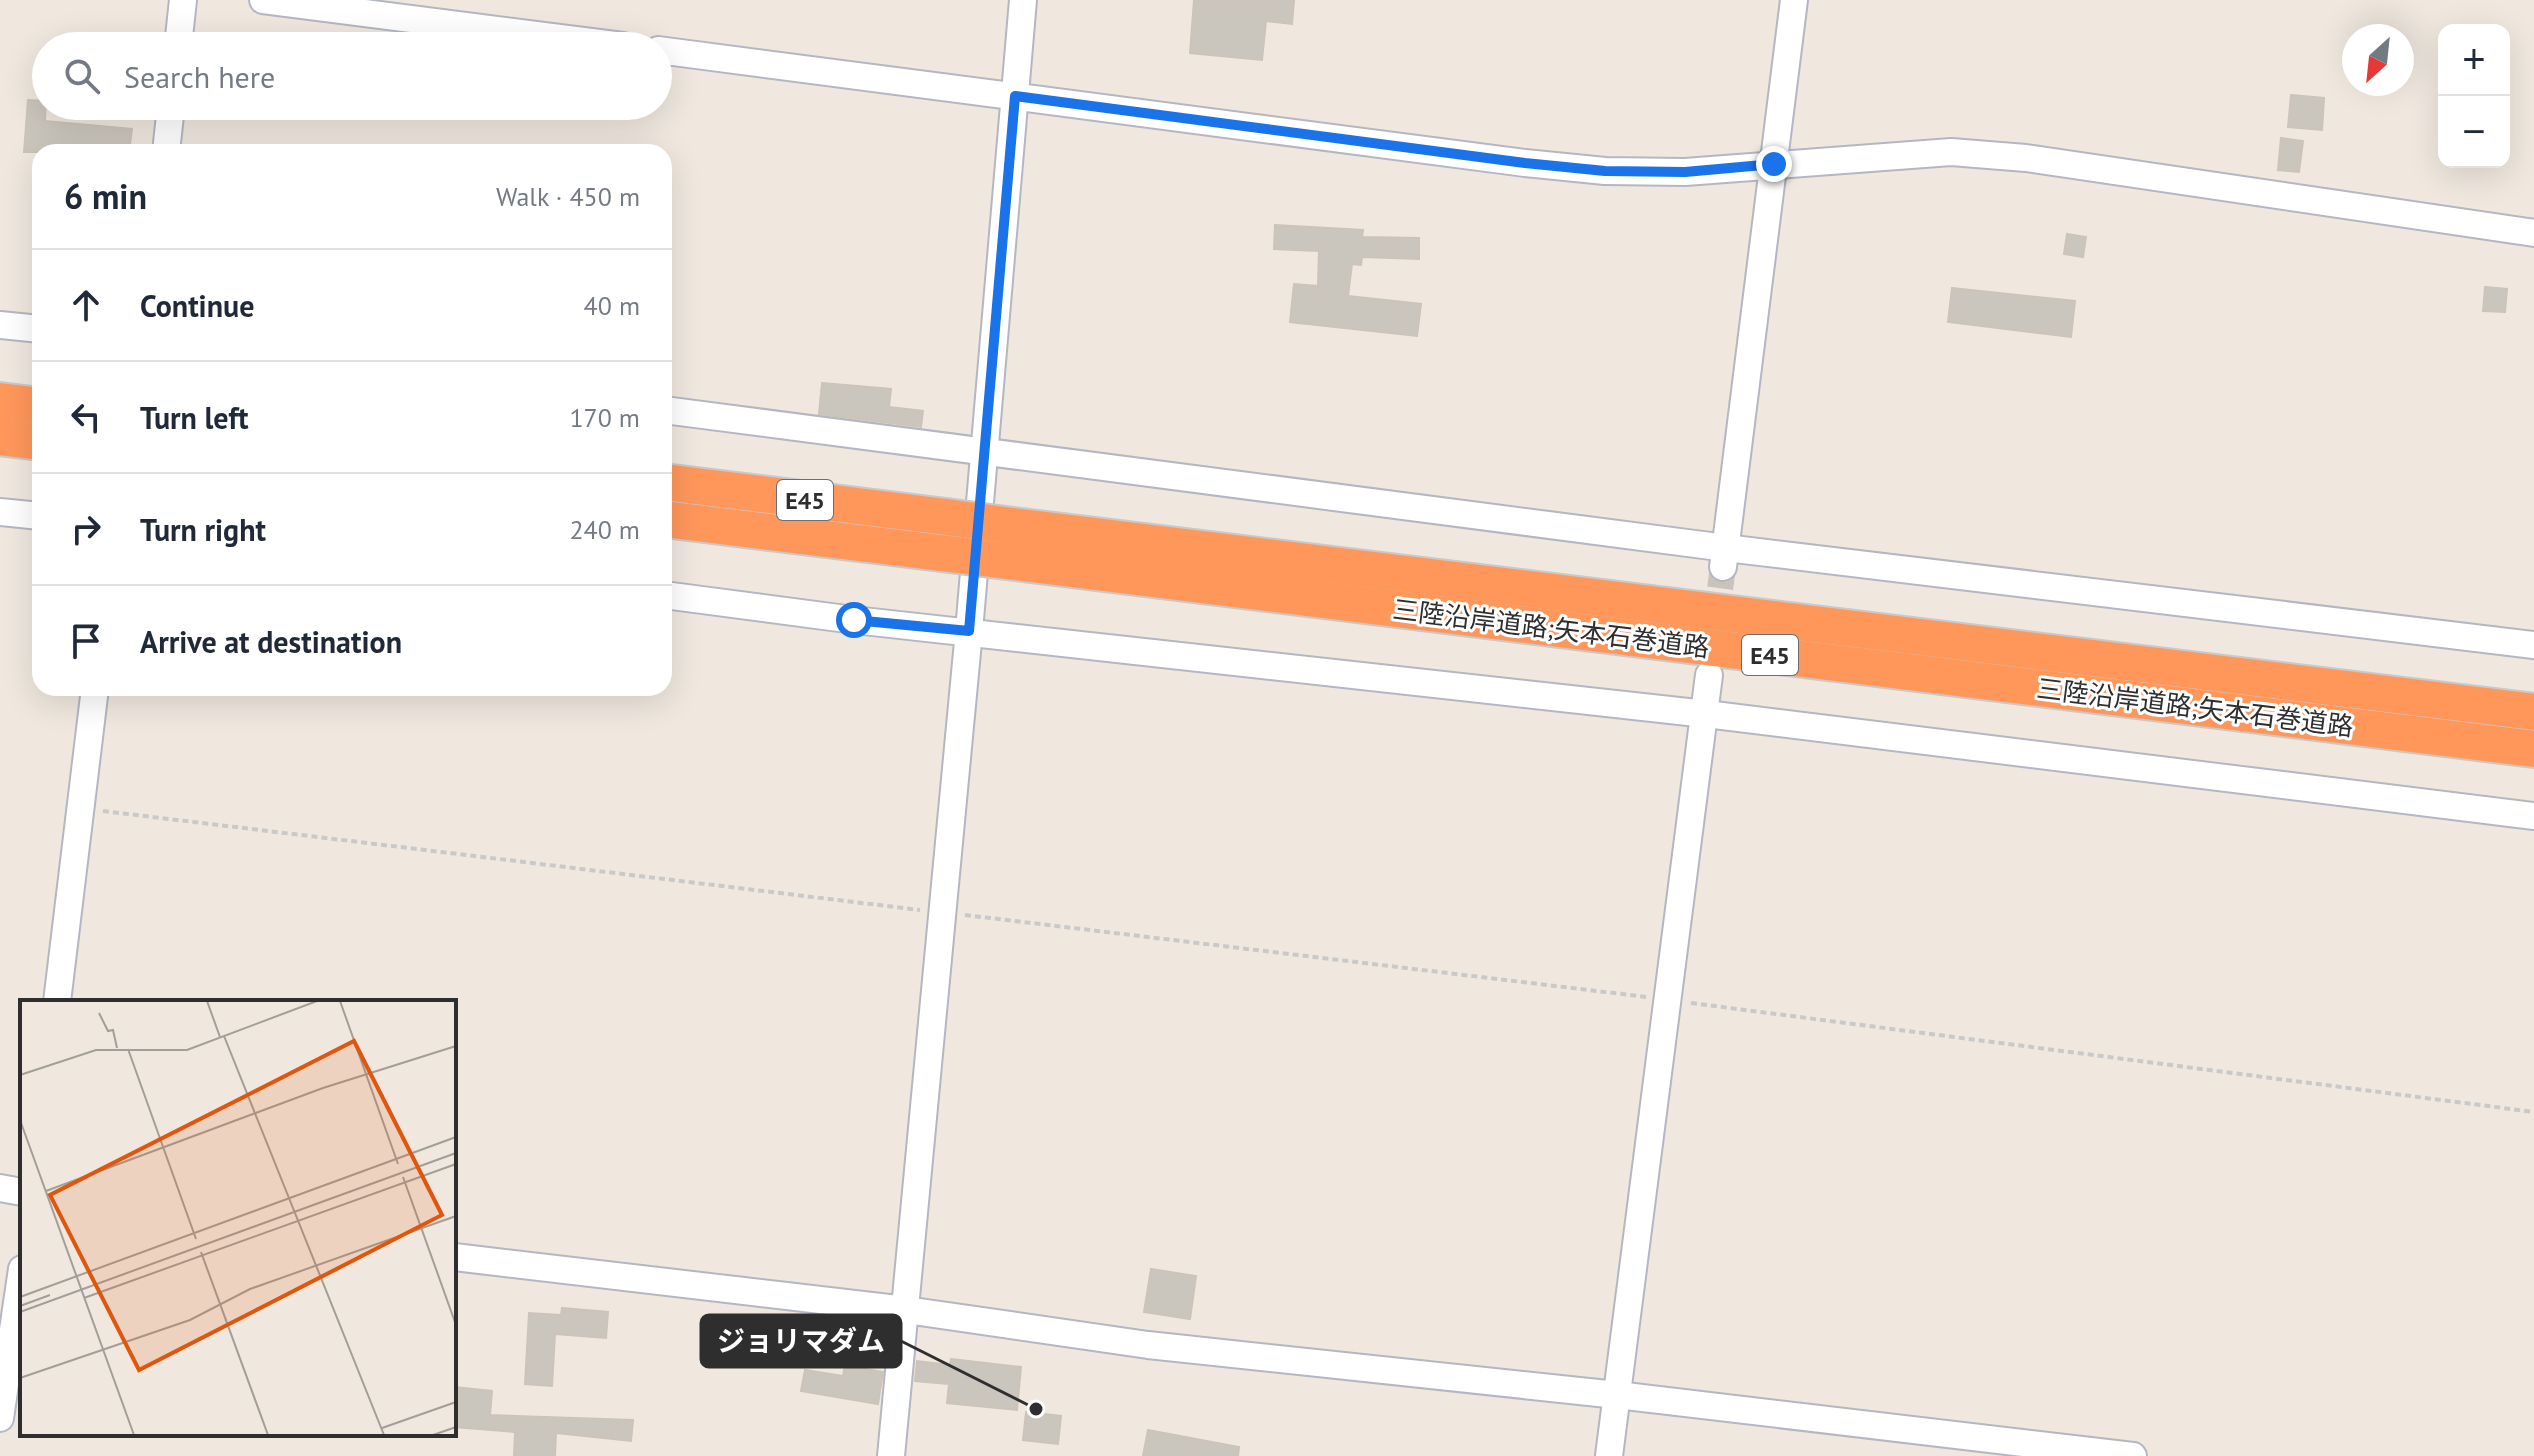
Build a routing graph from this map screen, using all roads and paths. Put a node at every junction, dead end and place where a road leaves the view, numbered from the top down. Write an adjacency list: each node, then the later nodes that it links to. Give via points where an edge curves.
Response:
1 (183, 0): 5 (street)
2 (263, 0): 6 (street)
3 (1023, 0): 8 (street)
4 (1794, 0): 11 (street)
5 (180, 32)
6 (513, 32)
7 (672, 52): 8 (street)
8 (1015, 96): 11 (street, via 1605,171 1685,172); 20 (street)
9 (169, 120): 10 (street)
10 (167, 144)
11 (1774, 164): 12 (street, via 1951,152 2026,158); 26 (street)
12 (2534, 233)
13 (0, 325): 14 (street)
14 (32, 328)
15 (0, 401): 16 (highway)
16 (32, 405)
17 (672, 411): 20 (street)
18 (0, 437): 19 (highway)
19 (32, 441)
20 (984, 452): 26 (street); 28 (street)
21 (672, 483): 25 (highway, 三陸沿岸道路;矢本石巻道路 / E45, bridge, via 946,517)
22 (0, 512): 23 (street)
23 (32, 515)
24 (672, 520): 25 (highway, 三陸沿岸道路;矢本石巻道路 / E45, bridge, via 941,553)
25 (1010, 543): 32 (highway, 三陸沿岸道路;矢本石巻道路 / E45); 34 (highway, 三陸沿岸道路;矢本石巻道路 / E45)
26 (1725, 558): 29 (street)
27 (672, 596): 28 (street)
28 (969, 631): 33 (street); 37 (street)
29 (2534, 645)
30 (1709, 675): 33 (street)
31 (94, 696): 35 (street)
32 (2534, 712)
33 (1706, 714): 36 (street); 39 (street)
34 (2534, 749)
35 (81, 809): 37 (path); 38 (street)
36 (2534, 816)
37 (942, 913): 39 (path); 45 (street)
38 (57, 1000)
39 (1669, 1000): 40 (path); 46 (street)
40 (2534, 1112)
41 (0, 1188): 42 (street)
42 (20, 1192)
43 (456, 1257): 45 (street)
44 (20, 1283): 47 (street)
45 (906, 1310): 46 (street, via 1148,1345); 48 (street)
46 (1617, 1395): 49 (street); 50 (street)
47 (0, 1418)
48 (891, 1456)
49 (1609, 1456)
50 (2133, 1456)

